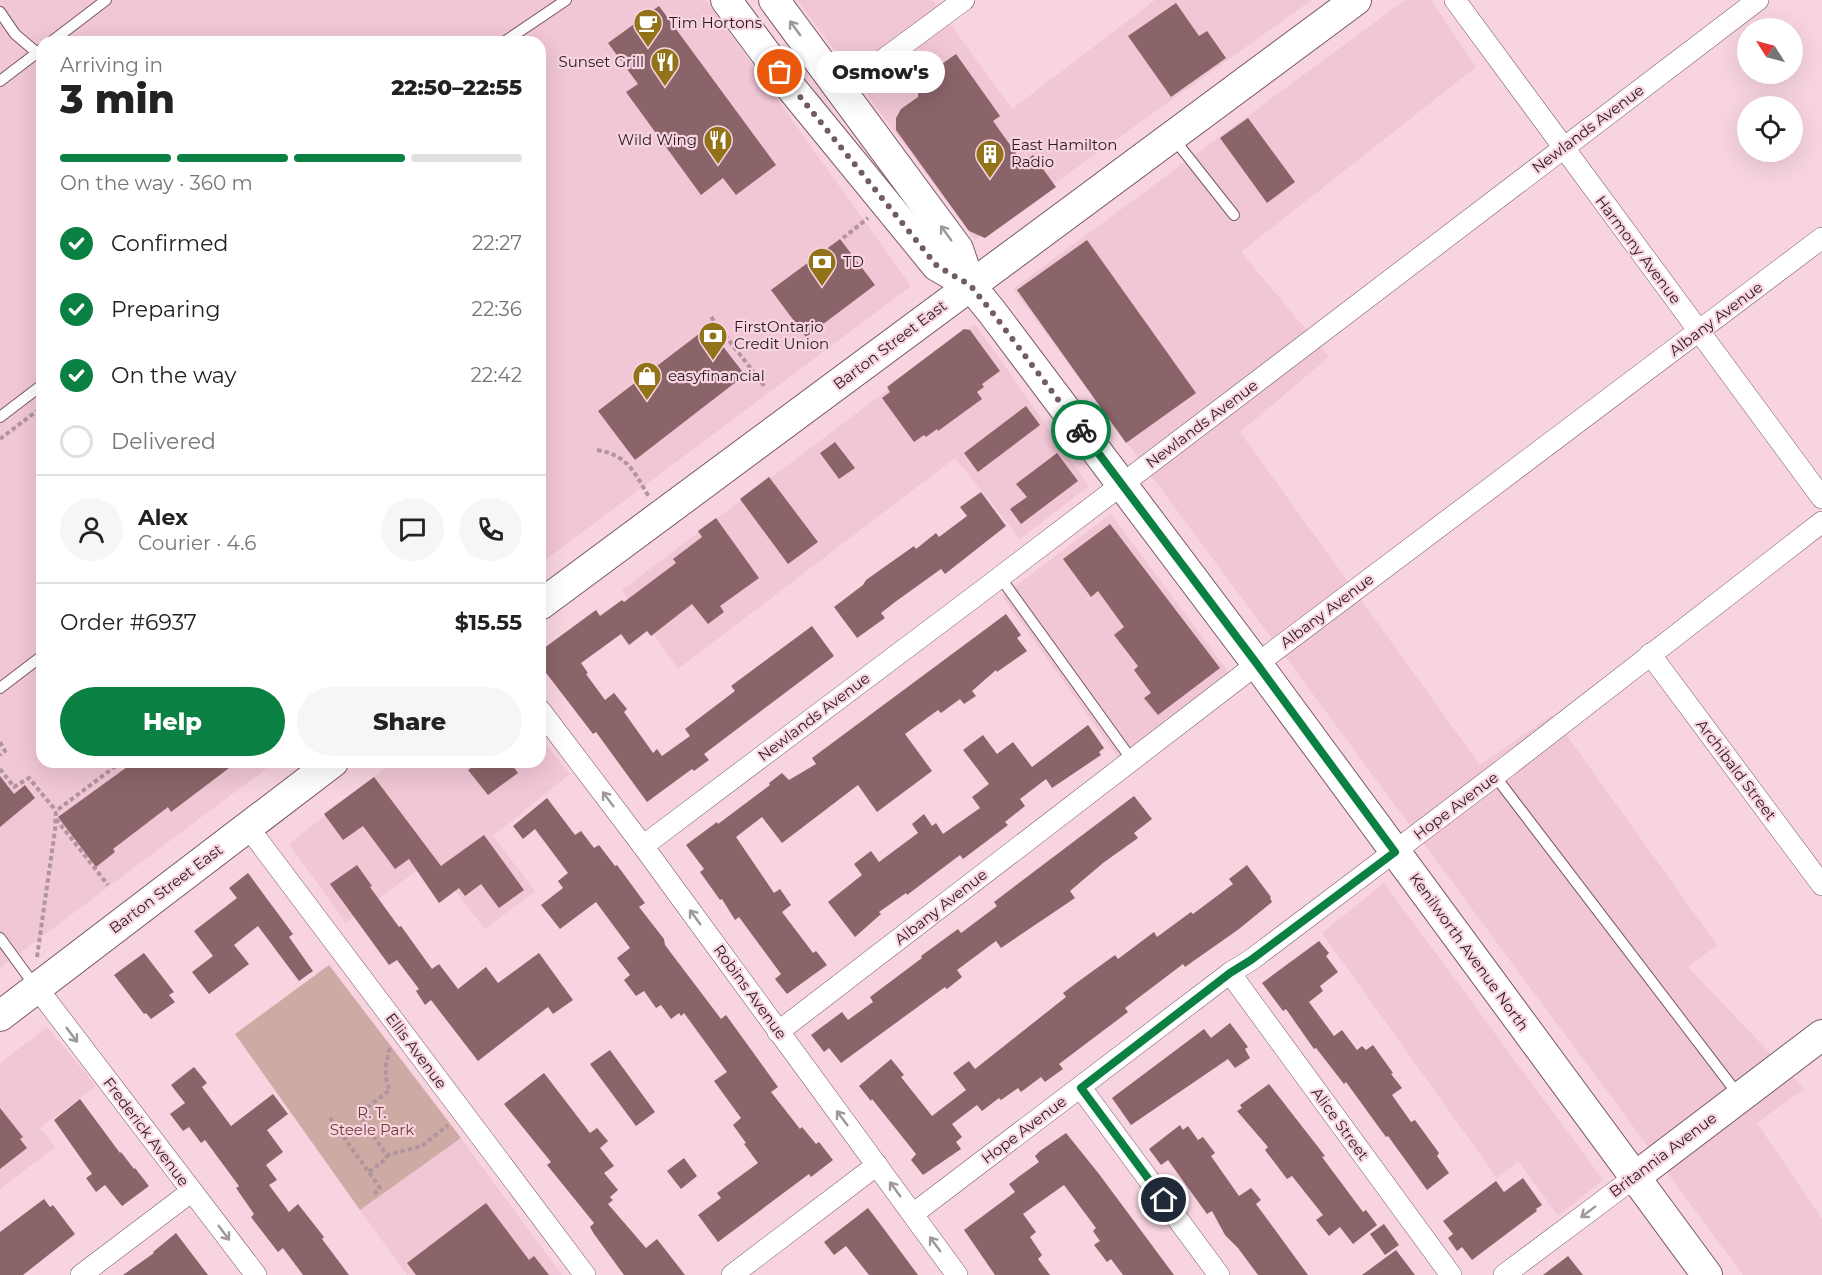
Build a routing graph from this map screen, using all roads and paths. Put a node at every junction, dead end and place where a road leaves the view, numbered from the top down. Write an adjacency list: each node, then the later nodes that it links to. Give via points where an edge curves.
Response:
1 (106, 0): 10 (lane)
2 (566, 0): 11 (lane)
3 (726, 0): 22 (main road, Kenilworth Avenue North, via 793,90 937,266)
4 (774, 0): 15 (main road, Kenilworth Avenue North, one-way to 4)
5 (964, 0): 15 (street)
6 (1455, 0): 17 (street, Harmony Avenue)
7 (1758, 0): 17 (street, Newlands Avenue)
8 (1346, 3): 16 (main road, Barton Street East)
9 (0, 12): 12 (lane, via 15,34)
10 (59, 36)
11 (513, 36)
12 (36, 50)
13 (36, 56): 14 (lane)
14 (0, 81)
15 (842, 90): 22 (main road, Kenilworth Avenue North, one-way to 15, via 958,249)
16 (1172, 136): 18 (lane); 22 (main road, Barton Street East)
17 (1563, 148): 24 (street, Harmony Avenue); 31 (street, Newlands Avenue)
18 (1234, 215)
19 (869, 218): 20 (path)
20 (843, 238)
21 (1822, 238): 24 (street, Albany Avenue)
22 (970, 285): 31 (main road, Kenilworth Avenue North); 33 (main road, Barton Street East)
23 (711, 317): 25 (path)
24 (1699, 332): 32 (street, Harmony Avenue); 39 (street, Albany Avenue)
25 (765, 387)
26 (36, 390): 28 (lane)
27 (36, 412): 29 (path)
28 (0, 417)
29 (0, 439)
30 (597, 450): 33 (path, via 612,452 628,464)
31 (1122, 485): 35 (street, Newlands Avenue); 39 (main road, Kenilworth Avenue North)
32 (1822, 498)
33 (661, 515): 36 (main road, Barton Street East)
34 (1822, 522): 37 (street, Hope Avenue)
35 (1000, 577): 44 (lane); 52 (street, Newlands Avenue)
36 (546, 601)
37 (1650, 654): 48 (street, Hope Avenue); 55 (street, Archibald Street)
38 (36, 661): 40 (lane)
39 (1257, 664): 44 (street, Albany Avenue); 53 (main road, Kenilworth Avenue North)
40 (0, 688)
41 (546, 718): 52 (street, Robins Avenue, one-way to 41)
42 (0, 742): 43 (path, via 4,751)
43 (0, 755)
44 (1132, 760): 60 (street, Albany Avenue)
45 (113, 768): 49 (path)
46 (325, 768): 51 (main road, Barton Street East)
47 (0, 769): 49 (path, via 14,787 29,778)
48 (1495, 776): 53 (street, Hope Avenue); 64 (lane)
49 (56, 811): 50 (path)
50 (56, 819): 54 (path); 58 (path, via 37,955)
51 (248, 827): 58 (main road, Barton Street East); 62 (street, Ellis Avenue)
52 (644, 846): 60 (street, Robins Avenue, one-way to 52)
53 (1395, 852): 57 (street, Hope Avenue); 70 (main road, Kenilworth Avenue North)
54 (108, 885)
55 (1822, 885)
56 (0, 938): 58 (lane)
57 (1230, 973): 63 (street, Hope Avenue); 80 (street, Alice Street)
58 (37, 988): 59 (main road, Barton Street East); 71 (street, Frederick Avenue, one-way to 71)
59 (0, 1016)
60 (778, 1032): 68 (street, Robins Avenue, one-way to 60)
61 (1822, 1035): 64 (main road, Britannia Avenue)
62 (404, 1036): 65 (street, Ellis Avenue); 67 (path, via 389,1049 386,1071 390,1090 365,1109 363,1122)
63 (1081, 1088): 73 (street, Hope Avenue); 79 (street)
64 (1740, 1097): 70 (main road, Britannia Avenue)
65 (464, 1115): 67 (path, via 422,1146); 76 (street, Ellis Avenue)
66 (330, 1118): 69 (path)
67 (387, 1155): 69 (path)
68 (877, 1165): 73 (street, Robins Avenue, one-way to 68); 77 (street)
69 (369, 1172): 72 (path, via 380,1188)
70 (1635, 1177): 81 (street, Britannia Avenue, one-way to 81); 82 (main road, Kenilworth Avenue North)
71 (192, 1191): 74 (street); 75 (street, Frederick Avenue, one-way to 75)
72 (374, 1194)
73 (913, 1214): 78 (street, Robins Avenue, one-way to 73)
74 (81, 1275)
75 (256, 1275)
76 (585, 1275)
77 (732, 1275)
78 (957, 1275)
79 (1219, 1275)
80 (1451, 1275)
81 (1504, 1275)
82 (1707, 1275)

